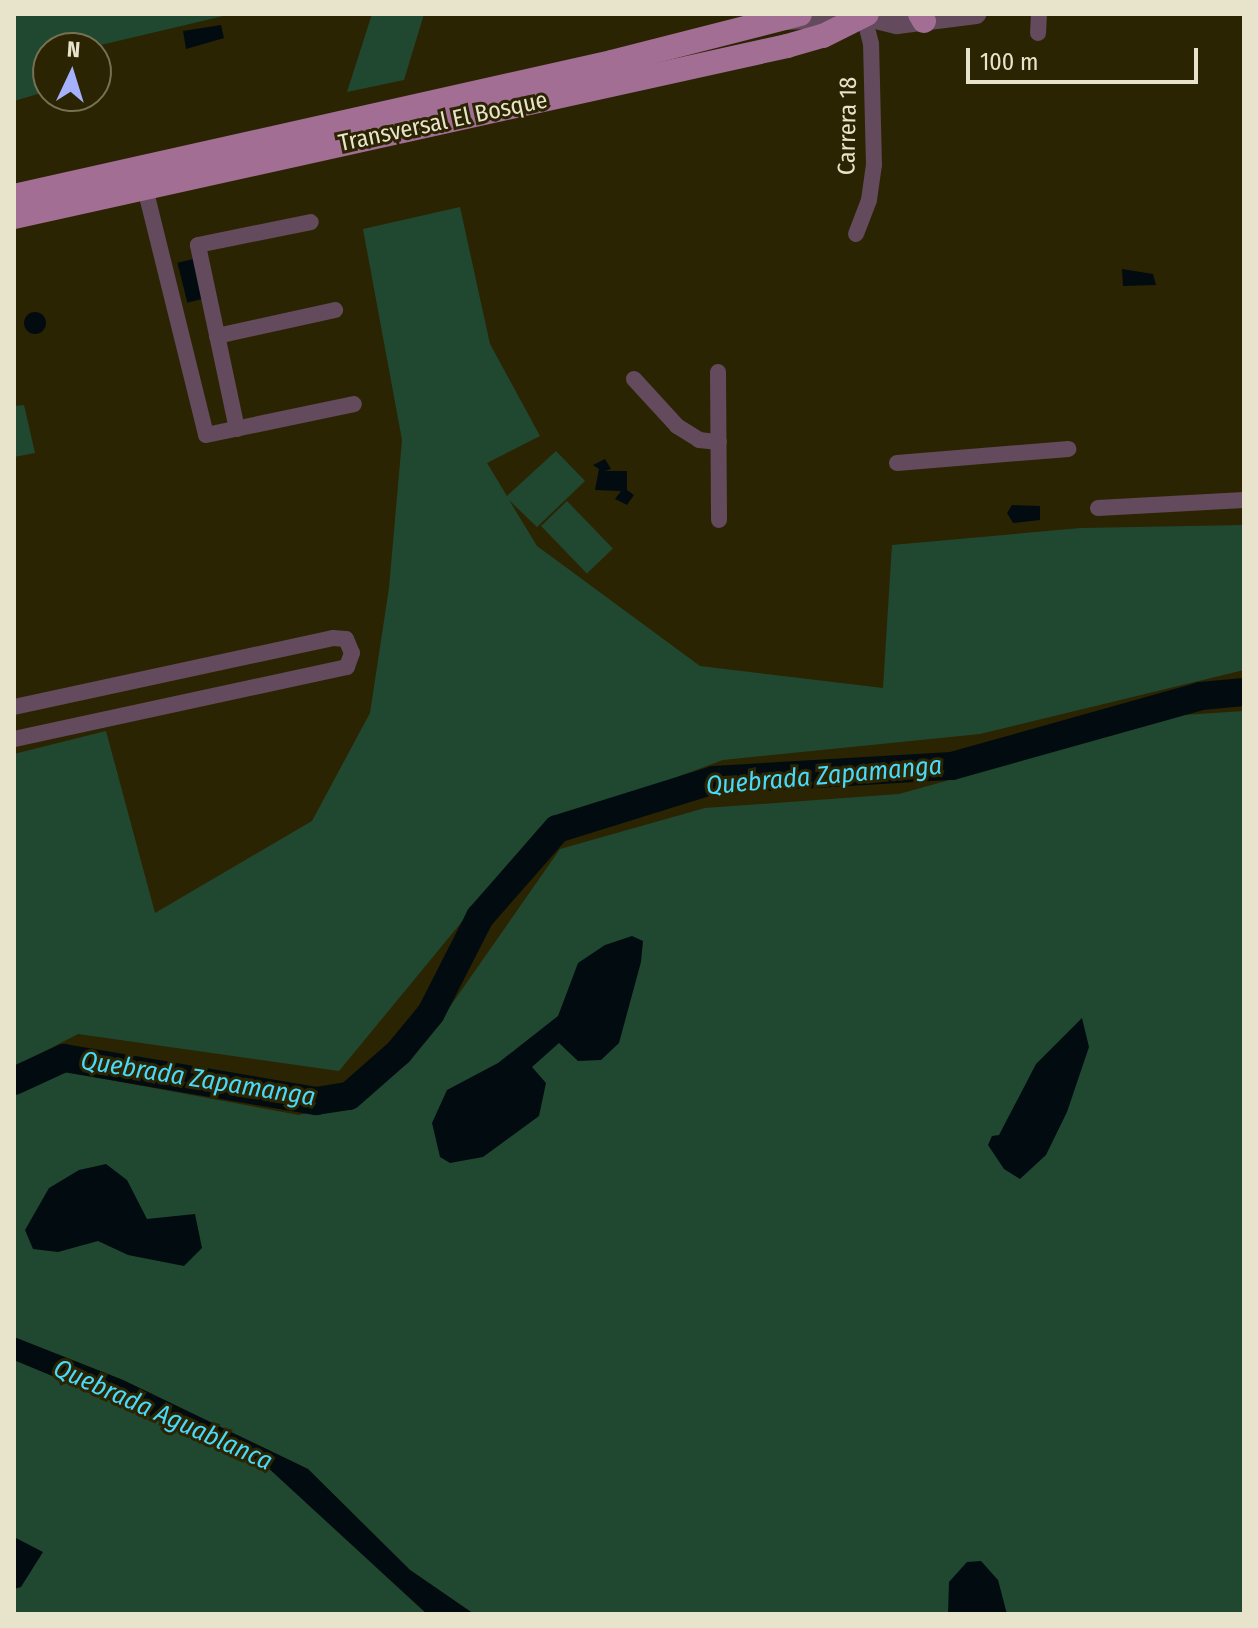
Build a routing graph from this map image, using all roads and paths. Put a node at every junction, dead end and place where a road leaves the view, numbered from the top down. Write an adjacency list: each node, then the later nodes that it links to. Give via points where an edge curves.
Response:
1 (976, 14): 5 (street)
2 (1039, 14): 6 (street)
3 (865, 15): 4 (street); 5 (street, via 897,24); 7 (main road, Transversal El Bosque, via 787,46); 11 (street, Carrera 18, via 874,165)
4 (790, 17): 8 (main road, Transversal El Bosque)
5 (922, 18)
6 (1038, 33)
7 (145, 188): 9 (main road, Transversal El Bosque); 17 (street, via 206,435)
8 (14, 196)
9 (14, 217)
10 (311, 222): 13 (street, via 198,245)
11 (856, 234)
12 (335, 310): 13 (street)
13 (217, 336): 17 (street)
14 (718, 372): 18 (street)
15 (634, 379): 18 (street, via 677,426 699,440)
16 (354, 404): 17 (street)
17 (237, 429)
18 (719, 442): 23 (street)
19 (1068, 449): 20 (street)
20 (897, 463)
21 (1244, 500): 22 (street)
22 (1098, 508)
23 (719, 520)
24 (14, 707): 25 (street, via 333,638 346,639 352,653 347,667)
25 (14, 739)

